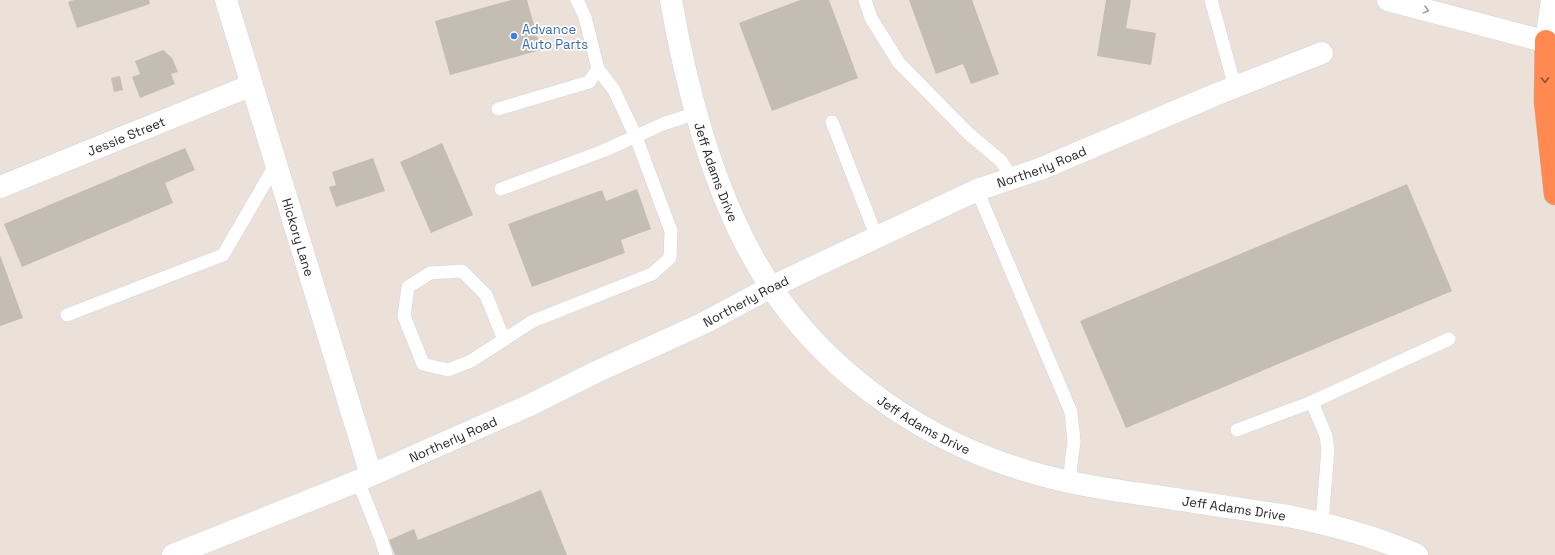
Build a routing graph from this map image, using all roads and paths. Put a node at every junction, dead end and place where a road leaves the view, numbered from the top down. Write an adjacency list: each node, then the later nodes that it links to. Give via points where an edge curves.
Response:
1 (226, 0): 11 (street, Hickory Lane)
2 (577, 0): 10 (lane, via 585,17)
3 (671, 0): 14 (street, Jeff Adams Drive)
4 (865, 0): 18 (lane, via 871,18 899,63 969,134 1001,161)
5 (1211, 0): 12 (lane)
6 (1388, 0): 8 (street, one-way to 8)
7 (1552, 0): 8 (street)
8 (1551, 43): 22 (highway, one-way to 22, via 1546,101)
9 (1322, 53): 12 (street, Northerly Road)
10 (598, 69): 13 (lane, via 589,82); 16 (lane, via 614,90)
11 (252, 85): 17 (street, Hickory Lane); 19 (street, Jessie Street)
12 (1235, 87): 18 (street, Northerly Road, via 1040,169)
13 (498, 109)
14 (696, 113): 16 (lane, via 663,124); 24 (street, Jeff Adams Drive, via 731,211 749,252)
15 (832, 122): 23 (lane)
16 (636, 137): 20 (lane); 27 (lane, via 671,231 670,258 652,274 533,321)
17 (276, 164): 25 (lane, via 223,255); 30 (street, Hickory Lane)
18 (1012, 178): 21 (street, Northerly Road)
19 (0, 187)
20 (501, 188)
21 (977, 190): 23 (street, Northerly Road); 31 (lane, via 1071,412 1074,441)
22 (1555, 194)
23 (876, 238): 24 (street, Northerly Road)
24 (771, 287): 30 (street, Northerly Road, via 704,323 530,405); 31 (street, Jeff Adams Drive, via 795,320 823,351 857,382 895,410 935,434 981,455 1026,471)
25 (67, 316)
26 (1449, 339): 28 (lane)
27 (504, 340): 27 (lane, via 471,361 448,370 423,364 404,316 408,287 430,273 462,271 486,295)
28 (1312, 402): 29 (lane); 32 (lane, via 1326,436 1328,449)
29 (1237, 430)
30 (365, 478): 33 (street, Northerly Road); 34 (lane)
31 (1069, 482): 32 (street, Jeff Adams Drive)
32 (1322, 522): 35 (street, Jeff Adams Drive, via 1358,532)
33 (173, 555)
34 (386, 555)
35 (1417, 555)

